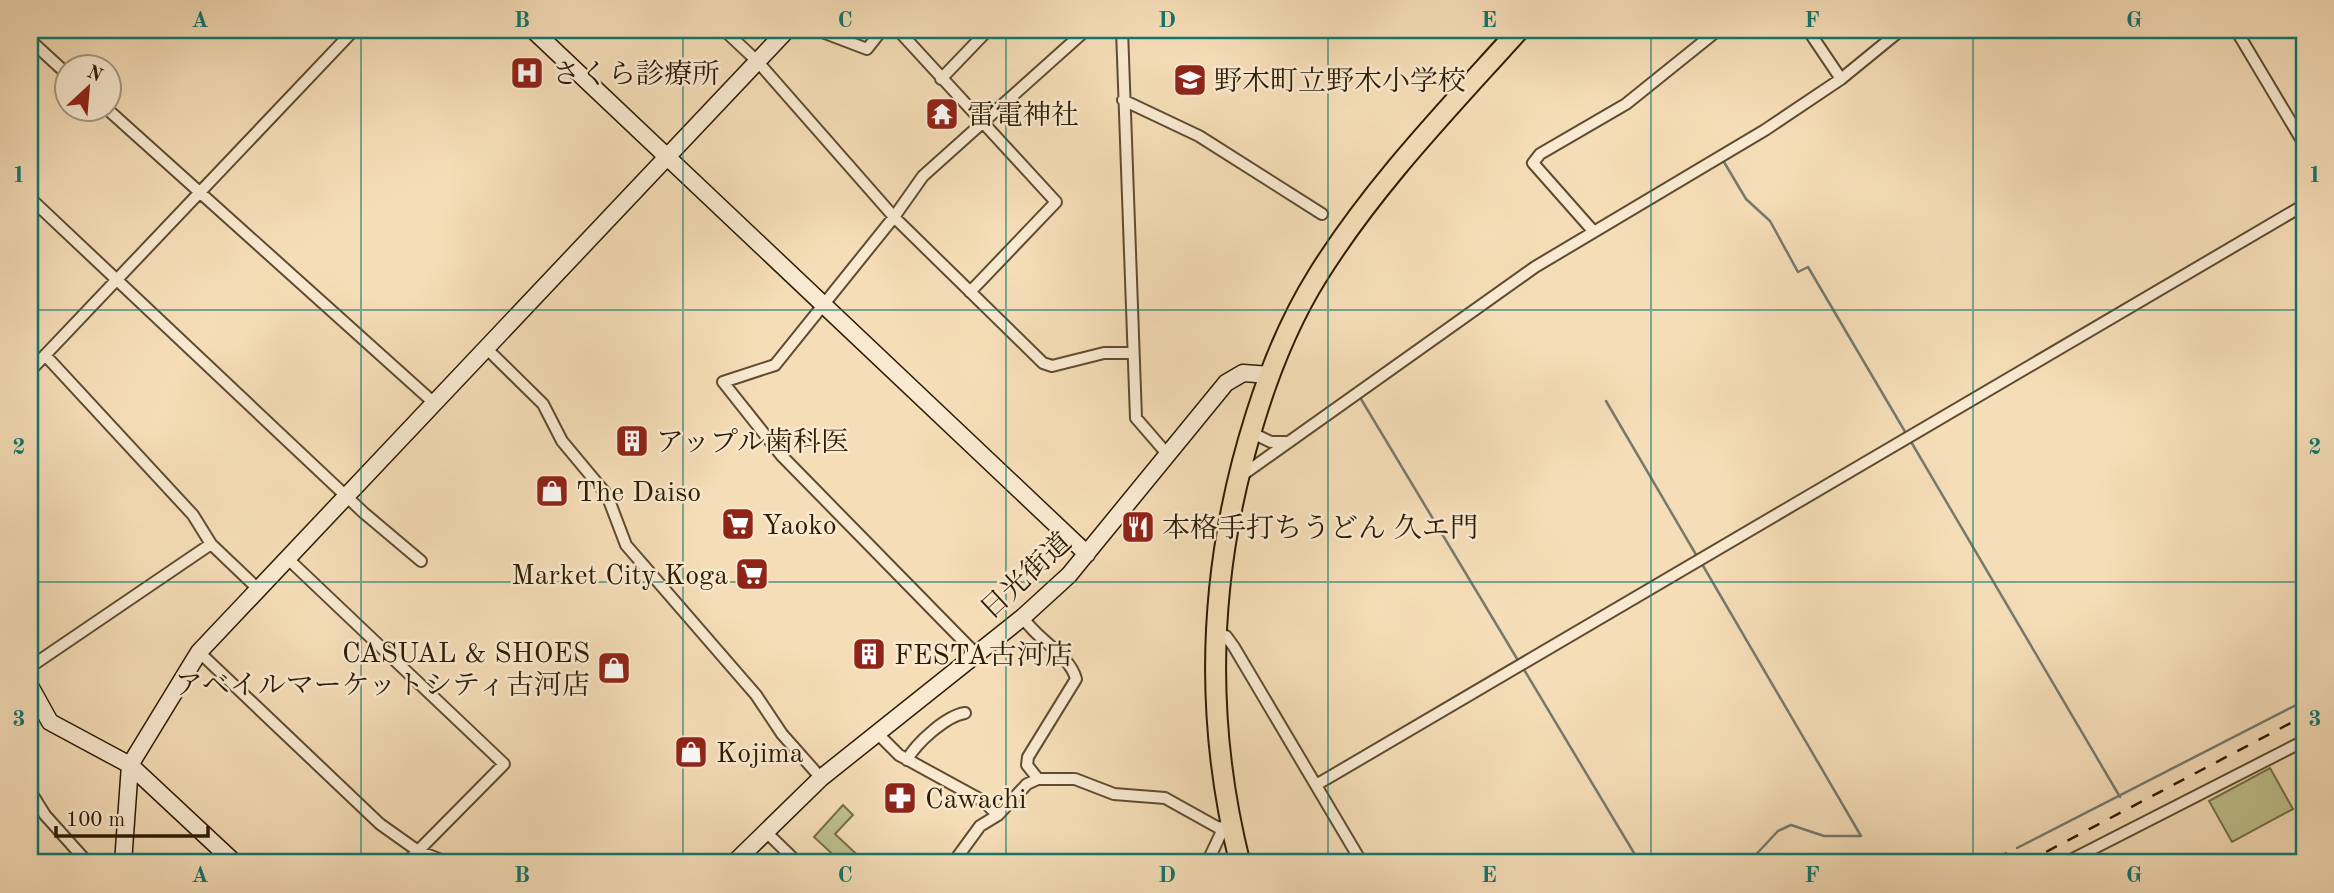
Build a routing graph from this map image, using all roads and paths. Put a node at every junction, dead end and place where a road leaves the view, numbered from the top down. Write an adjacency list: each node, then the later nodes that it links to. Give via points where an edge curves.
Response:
1 (354, 30): 26 (street)
2 (533, 30): 25 (street)
3 (724, 30): 18 (street)
4 (787, 30): 18 (street)
5 (817, 30): 6 (street, via 867,50)
6 (882, 30)
7 (898, 30): 19 (street)
8 (988, 30): 19 (street)
9 (1086, 30): 23 (street)
10 (1122, 30): 21 (street)
11 (1519, 30): 39 (highway, via 1395,169 1349,229 1304,301)
12 (1718, 30): 31 (street, via 1626,104 1540,154 1533,163)
13 (1808, 30): 20 (street)
14 (1902, 30): 20 (street)
15 (2236, 30): 24 (street)
16 (30, 40): 17 (street)
17 (52, 60)
18 (758, 62): 25 (street); 30 (street)
19 (941, 79): 23 (street)
20 (1841, 79): 31 (street)
21 (1123, 100): 29 (street, via 1199,136); 36 (street)
22 (122, 122): 26 (street)
23 (981, 123): 30 (street, via 923,176); 33 (street, via 1056,202)
24 (2304, 144)
25 (666, 157): 34 (street); 35 (street)
26 (200, 192): 32 (street); 40 (street)
27 (30, 198): 32 (street)
28 (2304, 205): 64 (street)
29 (1322, 214)
30 (894, 217): 33 (street); 34 (street)
31 (1594, 232): 42 (street, via 1535,267)
32 (117, 280): 37 (street); 45 (street)
33 (970, 292): 36 (street, via 1043,363 1052,366 1104,353)
34 (824, 306): 47 (street); 54 (street, via 775,365 723,382 780,455)
35 (485, 347): 40 (street); 62 (street, via 543,404 562,441 607,495 626,545)
36 (1132, 353): 43 (street, via 1136,418)
37 (45, 355): 38 (street); 46 (street, via 193,515)
38 (30, 371)
39 (1270, 375): 41 (highway); 43 (street, 日光街道, via 1243,373 1226,383)
40 (433, 402): 45 (street)
41 (1250, 432): 42 (street, via 1271,442); 44 (highway)
42 (1287, 442): 44 (street)
43 (1168, 455): 47 (street, 日光街道)
44 (1237, 480): 52 (highway)
45 (346, 495): 48 (street); 49 (street)
46 (211, 544): 50 (street); 55 (street)
47 (1087, 554): 51 (street, 日光街道)
48 (286, 557): 50 (street); 69 (street, via 504,764)
49 (421, 561)
50 (257, 588): 53 (street)
51 (1023, 617): 54 (street, 日光街道); 63 (street, via 1070,665 1076,679 1028,757 1027,765)
52 (1214, 632): 64 (street, via 1226,636); 67 (highway, via 1218,747)
53 (199, 652): 61 (street); 69 (street, via 380,824)
54 (976, 654): 58 (street, 日光街道)
55 (30, 667)
56 (30, 686): 61 (street, via 50,722)
57 (965, 713): 60 (street, via 954,716)
58 (877, 733): 60 (street); 62 (street, 日光街道)
59 (2304, 741): 83 (street)
60 (907, 760): 66 (street, via 983,801)
61 (130, 765): 73 (street); 74 (street)
62 (821, 778): 68 (street, 日光街道)
63 (1038, 779): 66 (street, via 1027,783); 67 (street, via 1075,779 1114,794 1165,798)
64 (1316, 785): 82 (street)
65 (30, 791): 72 (street)
66 (998, 815): 79 (street, via 980,825)
67 (1227, 829): 80 (street); 81 (highway)
68 (765, 831): 77 (street, 日光街道); 78 (street)
69 (418, 851): 75 (street); 76 (street)
70 (30, 861): 71 (street)
71 (46, 863)
72 (88, 863)
73 (123, 863)
74 (235, 863)
75 (406, 863)
76 (449, 863)
77 (734, 863)
78 (798, 863)
79 (953, 863)
80 (1207, 863)
81 (1240, 863)
82 (1362, 863)
83 (2065, 863)

